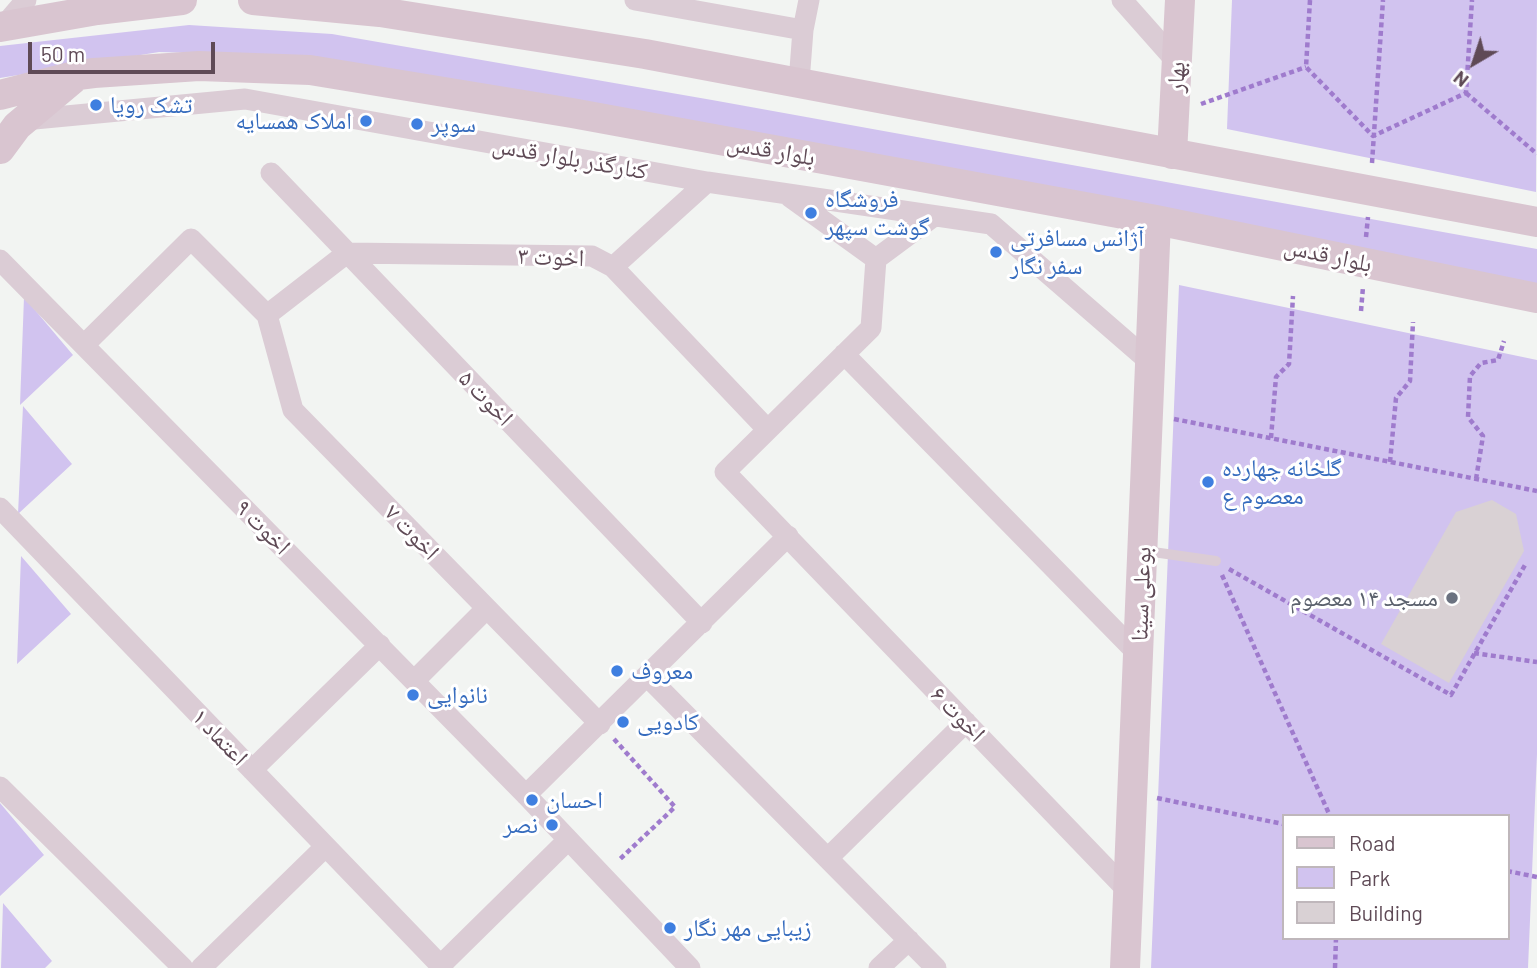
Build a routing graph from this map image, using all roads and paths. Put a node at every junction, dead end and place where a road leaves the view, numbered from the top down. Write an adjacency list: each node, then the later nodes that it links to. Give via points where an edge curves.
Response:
1 (26, 0): 11 (street)
2 (182, 0): 11 (main road)
3 (253, 0): 16 (main road, via 394,14)
4 (635, 0): 12 (street)
5 (809, 0): 12 (street)
6 (1122, 0): 13 (street)
7 (1180, 0): 13 (main road, بهار)
8 (1310, 0): 14 (path)
9 (1382, 0): 21 (path)
10 (1472, 0): 17 (path)
11 (1, 22)
12 (803, 30): 16 (street)
13 (1176, 61): 19 (main road, بهار)
14 (1306, 67): 19 (path); 21 (path)
15 (78, 75): 18 (main road, بلوار قدس); 20 (main road); 30 (main road, بلوار قدس, via 199,66 310,70)
16 (799, 82): 24 (main road)
17 (1466, 93): 21 (path); 23 (path)
18 (0, 95)
19 (1174, 114): 24 (main road, بهار)
20 (24, 120): 22 (main road); 26 (street, کنارگذر بلوار قدس, via 245,99)
21 (1374, 136): 27 (path)
22 (0, 149)
23 (1537, 153)
24 (1172, 154): 27 (main road)
25 (271, 173): 32 (street, اخوت ۵)
26 (707, 182): 28 (street, کنارگذر بلوار قدس); 35 (street)
27 (1370, 191): 31 (main road)
28 (785, 193): 29 (street, کنارگذر بلوار قدس); 33 (street)
29 (934, 216): 33 (street); 43 (street, کنارگذر بلوار قدس, via 991,224)
30 (1157, 220): 37 (main road, بلوار قدس); 43 (main road, بوعلی سینا)
31 (1537, 222)
32 (347, 253): 35 (street, اخوت ۳, via 592,256); 38 (street); 56 (street, اخوت ۵)
33 (876, 259): 42 (street, via 871,328)
34 (0, 260): 41 (street, اخوت ۹)
35 (613, 267): 45 (street, اخوت ۳)
36 (1293, 296): 46 (path, via 1289,364 1276,377)
37 (1537, 298)
38 (267, 315): 41 (street, via 191,239); 55 (street, اخوت ۷, via 293,410)
39 (1413, 322): 47 (path, via 1410,381 1396,398)
40 (1504, 341): 48 (path, via 1499,359 1481,363 1470,376 1468,417 1483,436)
41 (84, 345): 57 (street, اخوت ۹)
42 (844, 354): 45 (street); 59 (street)
43 (1150, 362): 44 (main road, بوعلی سینا)
44 (1148, 414): 46 (path); 52 (main road, بوعلی سینا)
45 (768, 429): 51 (street, اخوت ۶, via 725,472)
46 (1271, 438): 47 (path)
47 (1390, 462): 48 (path)
48 (1476, 479): 49 (path)
49 (1537, 491)
50 (0, 508): 65 (street, اعتماد ۱)
51 (788, 536): 56 (street); 63 (street, اخوت ۶)
52 (1143, 551): 53 (lane); 59 (main road, بوعلی سینا)
53 (1216, 561): 58 (path, via 1451,695); 69 (path)
54 (1525, 565): 58 (path)
55 (486, 609): 62 (street); 64 (street, اخوت ۷)
56 (702, 623): 61 (street)
57 (380, 645): 62 (street, اخوت ۹); 65 (street)
58 (1474, 653): 60 (path)
59 (1138, 654): 67 (main road, بوعلی سینا)
60 (1537, 662)
61 (648, 677): 64 (street); 73 (street)
62 (414, 681): 68 (street, اخوت ۹)
63 (966, 722): 73 (street); 77 (street, اخوت ۶)
64 (600, 724): 68 (street); 75 (path, via 675,807)
65 (251, 770): 72 (street, اعتماد ۱)
66 (0, 787): 81 (street)
67 (1132, 792): 70 (path); 77 (main road, بوعلی سینا)
68 (526, 795): 71 (street, اخوت ۹)
69 (1329, 814)
70 (1282, 824)
71 (568, 840): 75 (street, اخوت ۹); 80 (street)
72 (325, 847): 80 (street, اعتماد ۱); 82 (street)
73 (828, 858): 78 (street)
74 (1509, 871): 76 (path)
75 (602, 876): 83 (street, اخوت ۹)
76 (1537, 877)
77 (1128, 891): 86 (main road, بوعلی سینا)
78 (909, 940): 84 (street); 85 (street)
79 (1336, 940): 87 (path)
80 (442, 967)
81 (183, 968)
82 (201, 968)
83 (690, 968)
84 (879, 968)
85 (936, 968)
86 (1125, 968)
87 (1335, 968)

